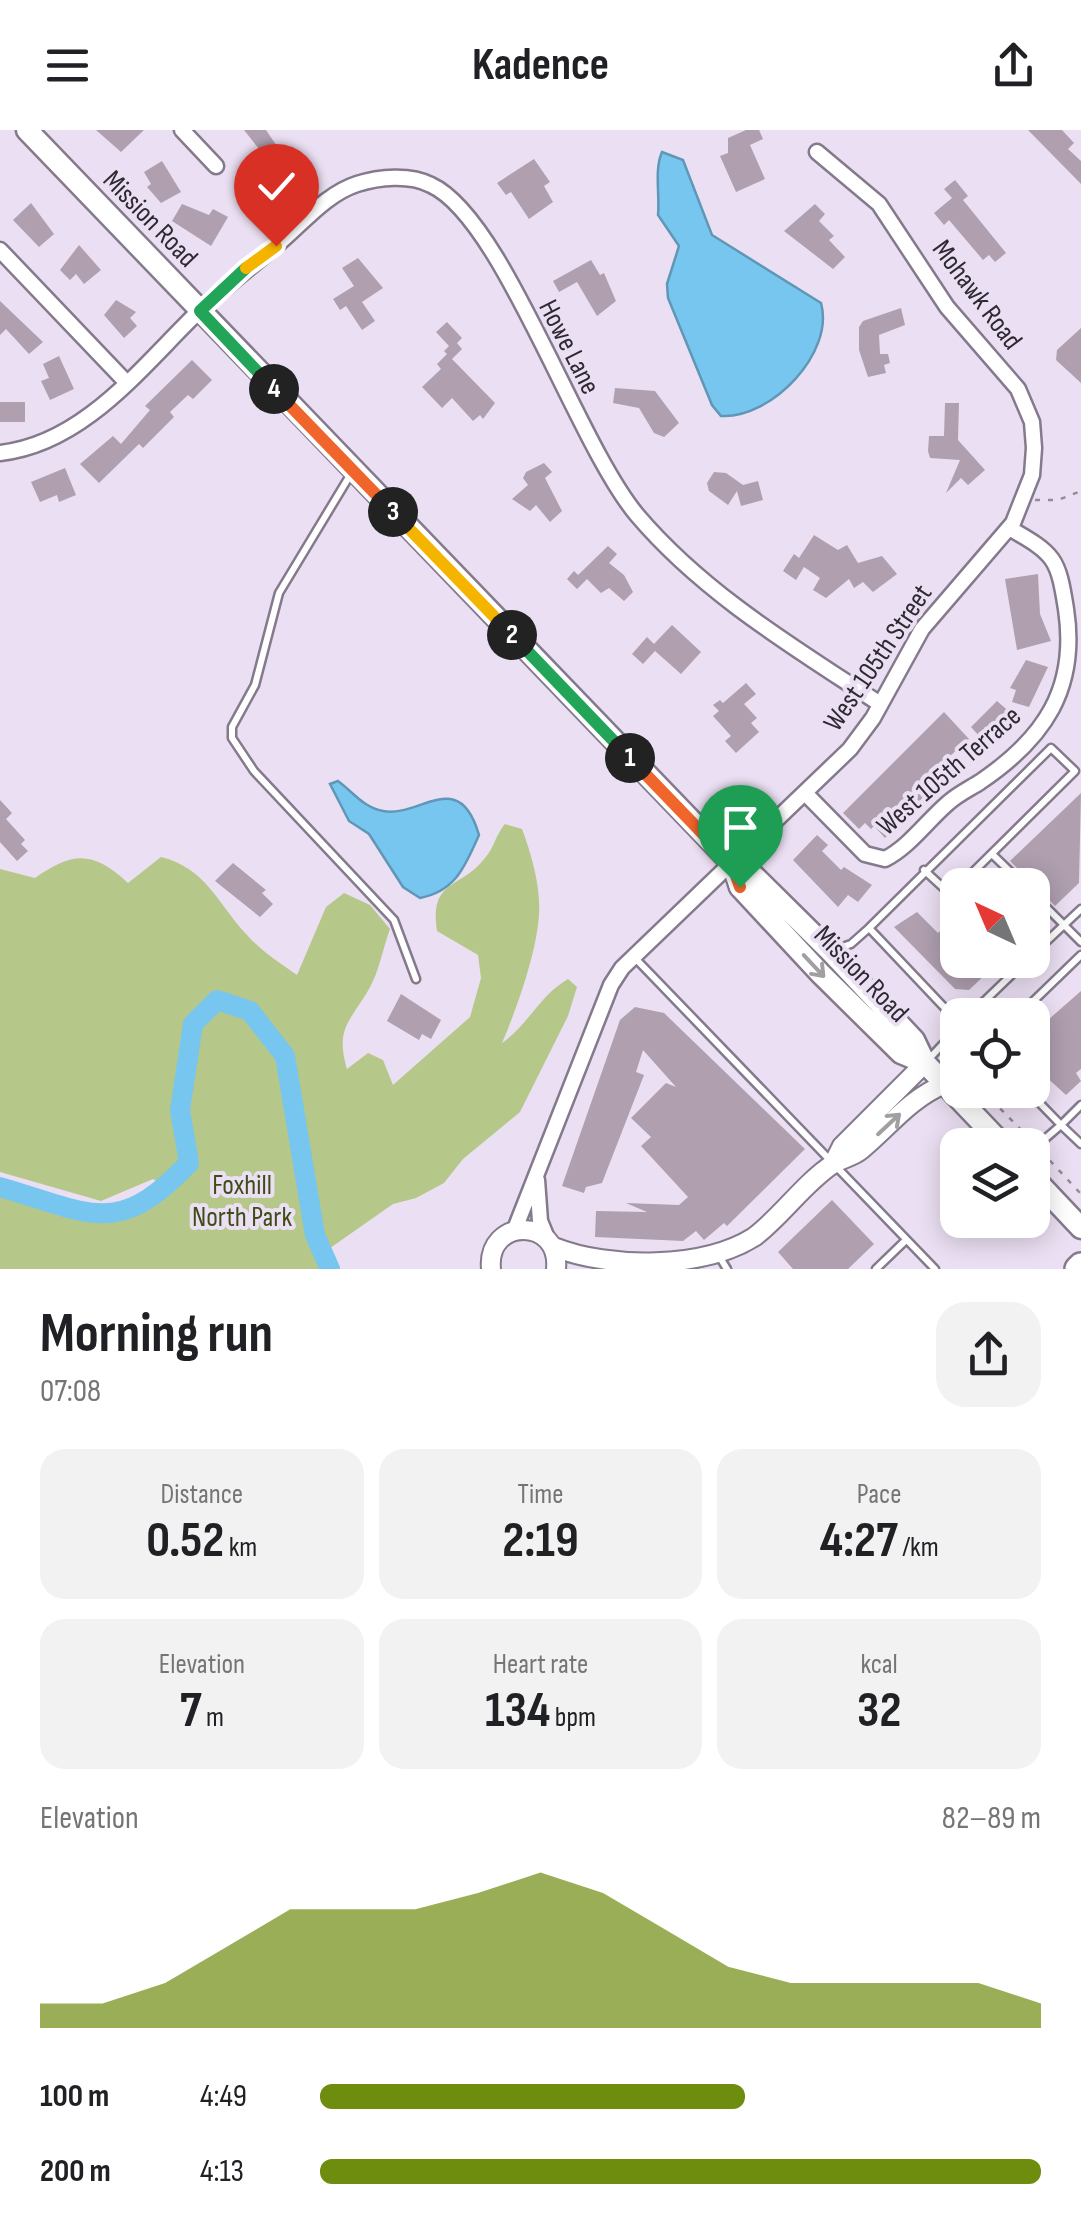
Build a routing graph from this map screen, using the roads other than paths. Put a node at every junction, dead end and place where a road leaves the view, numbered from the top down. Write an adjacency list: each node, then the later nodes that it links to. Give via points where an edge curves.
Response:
1 (27, 130): 6 (main road, Mission Road)
2 (182, 130): 4 (street)
3 (817, 152): 10 (street, Mohawk Road, via 879,204 947,307 1018,388 1034,448)
4 (216, 166)
5 (0, 250): 7 (street)
6 (200, 311): 7 (street, Howe Lane); 9 (main road, Mission Road); 12 (street, Howe Lane, via 337,193 390,178 431,184 480,231 606,471 638,516 755,622)
7 (126, 382): 8 (street, Howe Lane, via 60,435)
8 (0, 453)
9 (353, 470): 15 (main road, Mission Road); 31 (lane, via 279,593 256,685 232,738 254,771 394,920)
10 (1024, 498): 11 (street, West 105th Street)
11 (1010, 528): 12 (street, West 105th Street, via 930,618); 13 (street, West 105th Terrace, via 1060,566 1071,642 1054,710 1001,765 885,859 865,854)
12 (880, 704): 13 (street, West 105th Street)
13 (806, 794): 15 (street, West 105th Street)
14 (993, 855): 16 (lane); 17 (lane); 18 (lane, via 1075,771 1051,748)
15 (732, 864): 27 (main road, Mission Road, via 753,875); 29 (street, West 105th Street); 37 (main road, Mission Road, one-way to 37, via 740,887 820,973 901,1054)
16 (979, 868)
17 (1006, 868)
18 (924, 870): 19 (lane); 23 (lane)
19 (940, 885)
20 (1081, 909): 22 (lane)
21 (1050, 911): 22 (lane)
22 (1065, 926): 24 (lane); 25 (lane)
23 (869, 928): 26 (lane); 35 (lane)
24 (1050, 939)
25 (1081, 942)
26 (852, 944): 27 (lane); 30 (lane)
27 (830, 951): 30 (main road, Mission Road)
28 (1081, 955): 34 (lane)
29 (634, 957): 47 (lane); 48 (street, West 105th Street, via 610,985)
30 (846, 969): 37 (main road, Mission Road, via 914,1040)
31 (416, 978)
32 (1009, 978): 33 (lane)
33 (988, 998)
34 (1037, 998)
35 (940, 1005)
36 (940, 1046): 37 (lane)
37 (925, 1064): 38 (main road, Mission Road); 47 (street, via 842,1146)
38 (940, 1073)
39 (940, 1084): 47 (street, one-way to 39, via 857,1154)
40 (1081, 1105): 43 (lane)
41 (974, 1108): 44 (main road, Mission Road)
42 (1044, 1108): 43 (lane)
43 (1061, 1126): 45 (lane); 46 (lane)
44 (990, 1128)
45 (1050, 1135)
46 (1081, 1144)
47 (833, 1164): 52 (lane); 55 (street)
48 (536, 1180): 51 (street, West 105th Street); 53 (street)
49 (1050, 1195): 50 (main road)
50 (1081, 1228)
51 (514, 1229): 53 (street, via 526,1228); 54 (street, via 496,1242)
52 (906, 1240): 60 (lane); 61 (lane)
53 (550, 1243): 56 (street); 59 (street)
54 (491, 1262): 58 (street)
55 (723, 1262): 57 (street)
56 (589, 1266): 57 (street)
57 (667, 1266)
58 (474, 1269)
59 (556, 1269)
60 (876, 1269)
61 (934, 1269)

